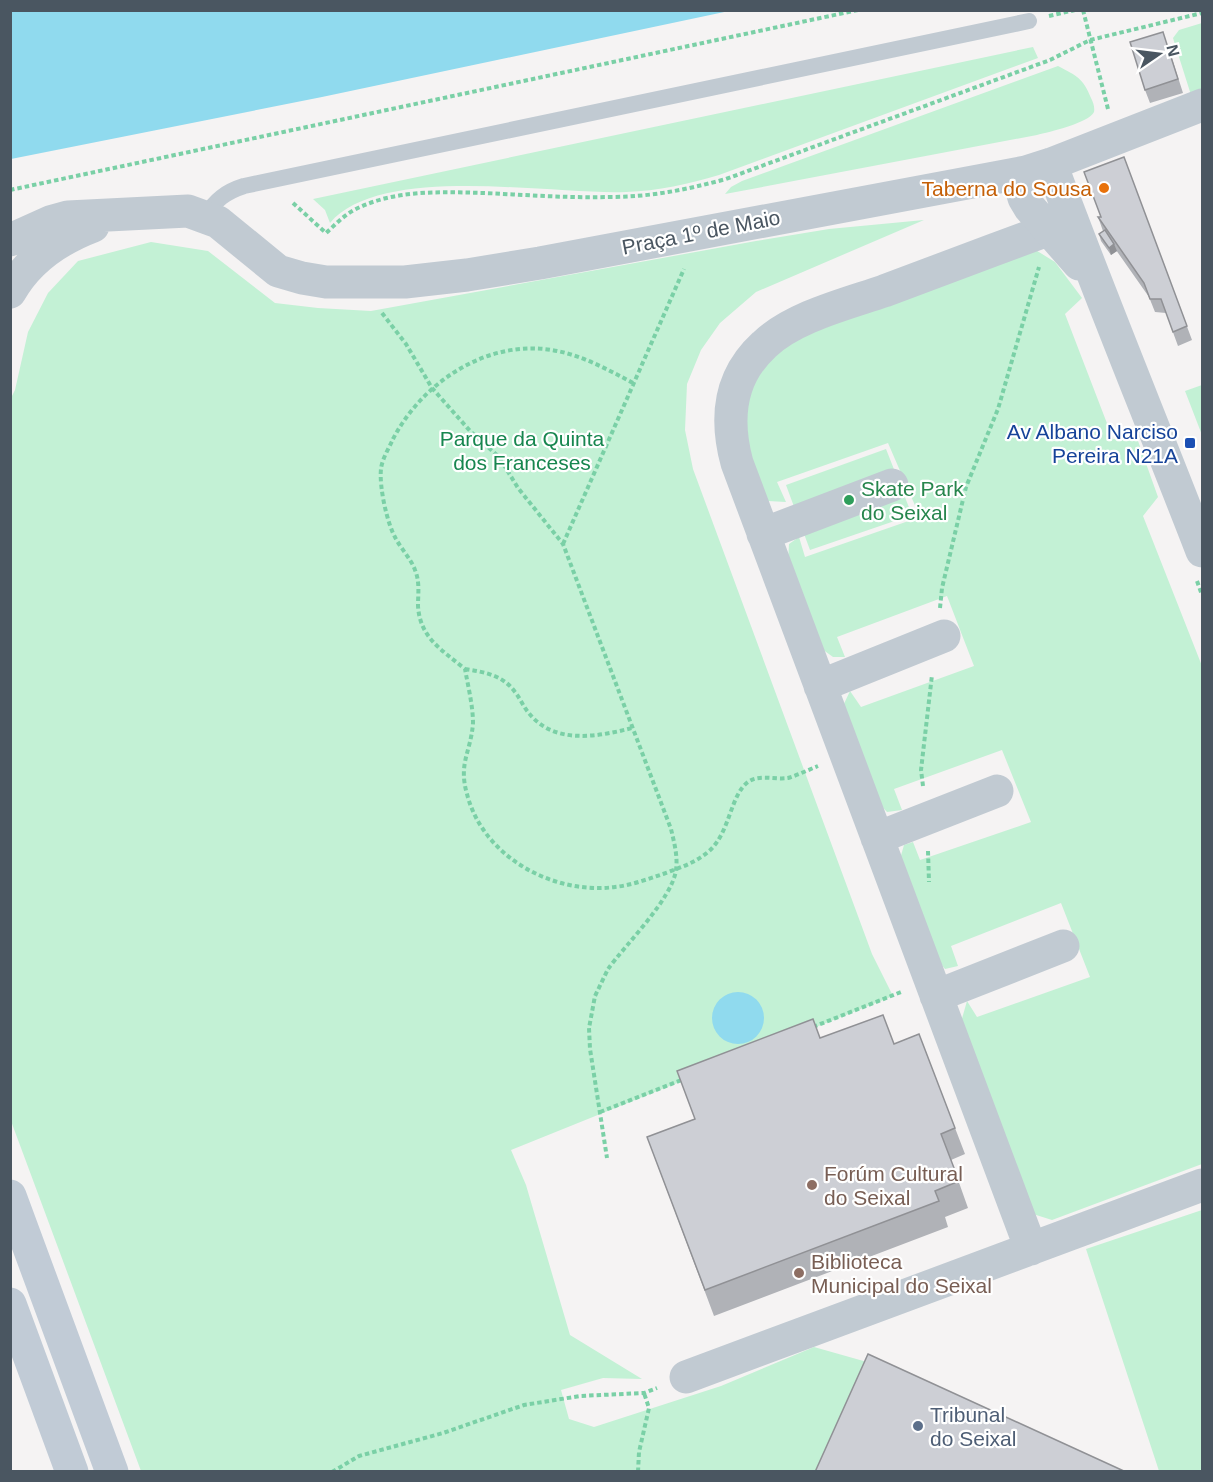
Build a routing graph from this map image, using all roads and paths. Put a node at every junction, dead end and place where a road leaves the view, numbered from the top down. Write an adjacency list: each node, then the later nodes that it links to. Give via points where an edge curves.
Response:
1 (858, 10): 10 (path)
2 (1083, 10): 5 (path)
3 (1203, 14): 5 (path)
4 (1029, 21): 13 (lane, via 244,186 216,200)
5 (1090, 40): 7 (path); 11 (path, via 1050,60 726,179 688,189 653,196 607,197 430,192 367,205 341,219 326,233)
6 (1203, 105): 7 (street, Praça 1º de Maio)
7 (1116, 139): 8 (street, Praça 1º de Maio)
8 (1051, 164): 9 (street, Praça 1º de Maio); 14 (street)
9 (1017, 174): 14 (street, via 1030,208); 15 (street, Praça 1º de Maio)
10 (10, 190)
11 (292, 203)
12 (123, 216): 13 (street, Praça 1º de Maio, via 178,210); 16 (street, via 68,217); 18 (street, via 58,242 28,267)
13 (205, 216): 17 (street, Praça 1º de Maio, via 231,231 278,271 302,278)
14 (1061, 225): 22 (street, via 819,314 763,345 739,378 730,422 737,463); 24 (street, via 1114,325); 25 (path, via 998,409 966,487 942,588)
15 (700, 232): 17 (street, Praça 1º de Maio, via 467,275); 19 (path)
16 (10, 240)
17 (360, 283): 20 (path, via 406,344)
18 (10, 292)
19 (633, 383): 20 (path, via 575,355 520,349 470,364); 23 (path)
20 (432, 388): 23 (path, via 499,457 518,488); 26 (path, via 415,405 390,446 381,468 383,492 395,538 416,571 424,631)
21 (892, 485): 22 (street)
22 (763, 534): 27 (street)
23 (563, 544): 28 (path)
24 (1203, 551)
25 (940, 638): 27 (street); 31 (path, via 921,770)
26 (465, 669): 28 (path, via 504,681 528,713 550,731 607,735); 33 (path, via 473,721 463,775 470,806 497,847 532,873 554,882 585,887 615,887)
27 (820, 686): 29 (street)
28 (632, 728): 33 (path, via 671,829)
29 (847, 756): 32 (street); 33 (path, via 788,778 760,777 749,781 741,789 723,834 711,850)
30 (997, 791): 31 (street)
31 (928, 818): 32 (street); 34 (path)
32 (877, 838): 36 (street)
33 (676, 869): 39 (path, via 670,888 608,969 591,1011 590,1038)
34 (929, 888)
35 (1062, 946): 36 (street)
36 (934, 988): 37 (path); 43 (street)
37 (807, 1030)
38 (691, 1076): 39 (path)
39 (600, 1112): 40 (path)
40 (607, 1158)
41 (1203, 1185): 43 (street)
42 (10, 1196): 48 (main road)
43 (1031, 1249): 45 (street)
44 (10, 1304): 47 (main road)
45 (686, 1377): 46 (path)
46 (644, 1392): 49 (path, via 524,1405 359,1456); 50 (path, via 649,1408)
47 (72, 1472)
48 (112, 1472)
49 (332, 1472)
50 (638, 1472)

